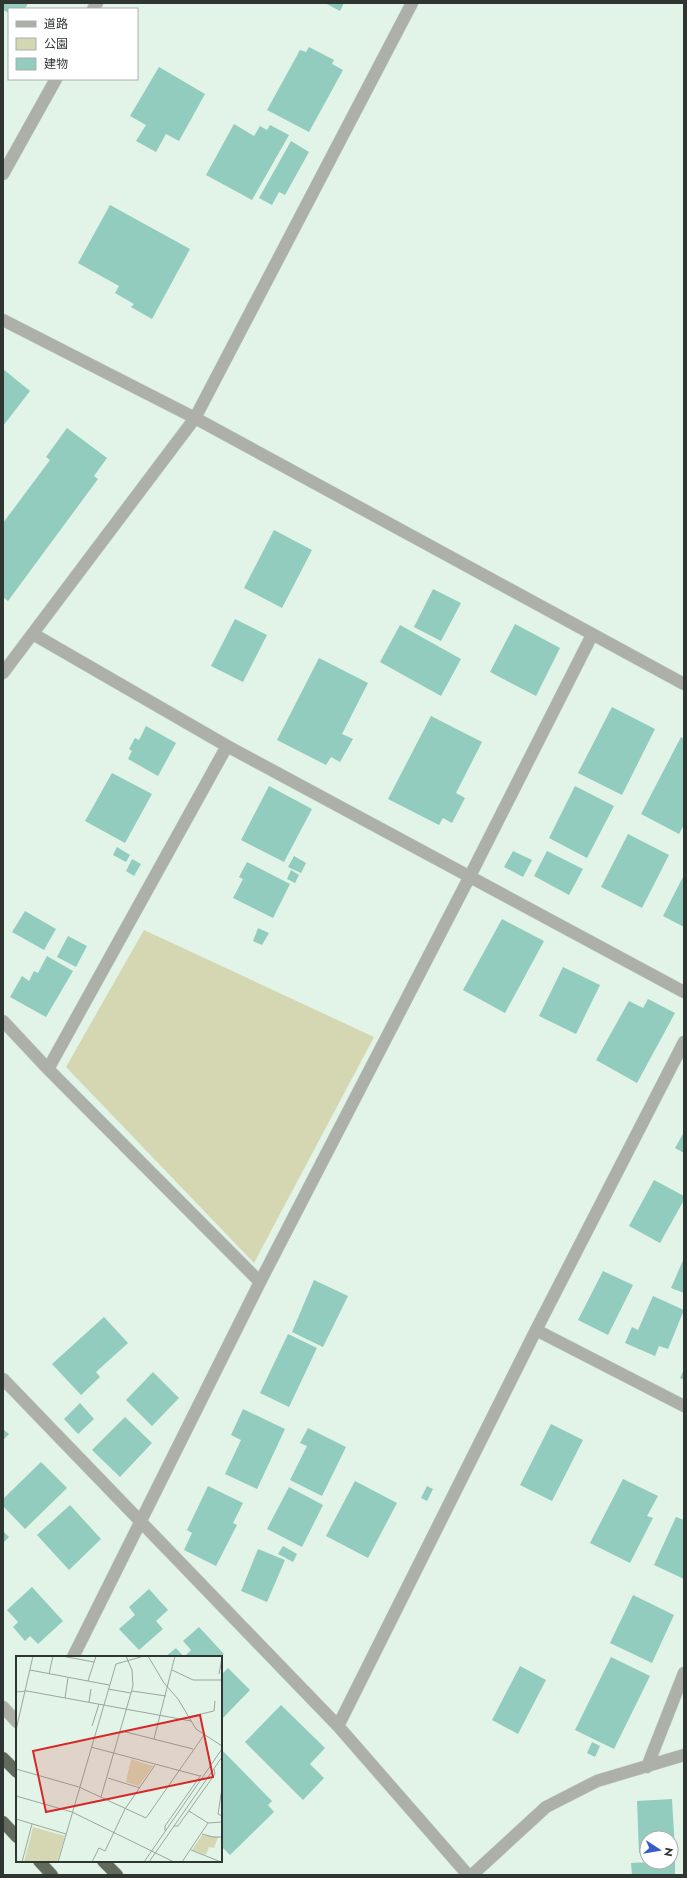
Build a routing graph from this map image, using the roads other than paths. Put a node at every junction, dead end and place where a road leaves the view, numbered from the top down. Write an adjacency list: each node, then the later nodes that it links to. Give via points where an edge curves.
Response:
1 (412, 3): 5 (street)
2 (55, 80): 3 (street)
3 (3, 174)
4 (3, 320): 5 (street)
5 (195, 418): 6 (street); 7 (street)
6 (33, 634): 8 (street); 10 (street)
7 (592, 635): 9 (street); 11 (street)
8 (3, 673)
9 (684, 684)
10 (227, 746): 11 (street); 15 (street)
11 (470, 876): 12 (street); 16 (street)
12 (684, 992)
13 (3, 1021): 15 (street)
14 (684, 1042): 17 (street)
15 (48, 1070): 16 (street)
16 (260, 1282): 20 (street)
17 (536, 1330): 19 (street); 25 (street)
18 (3, 1379): 20 (street)
19 (684, 1406)
20 (140, 1522): 21 (street); 25 (street)
21 (73, 1656)
22 (684, 1673): 28 (street)
23 (3, 1707): 24 (street)
24 (16, 1721)
25 (338, 1726): 36 (street)
26 (684, 1755): 28 (street)
27 (3, 1758): 29 (highway)
28 (647, 1767): 37 (street, via 597,1781 546,1807)
29 (16, 1771)
30 (3, 1822): 31 (highway)
31 (16, 1836)
32 (40, 1862): 34 (highway)
33 (104, 1862): 35 (highway)
34 (52, 1875)
35 (117, 1875)
36 (468, 1875)
37 (472, 1875)

